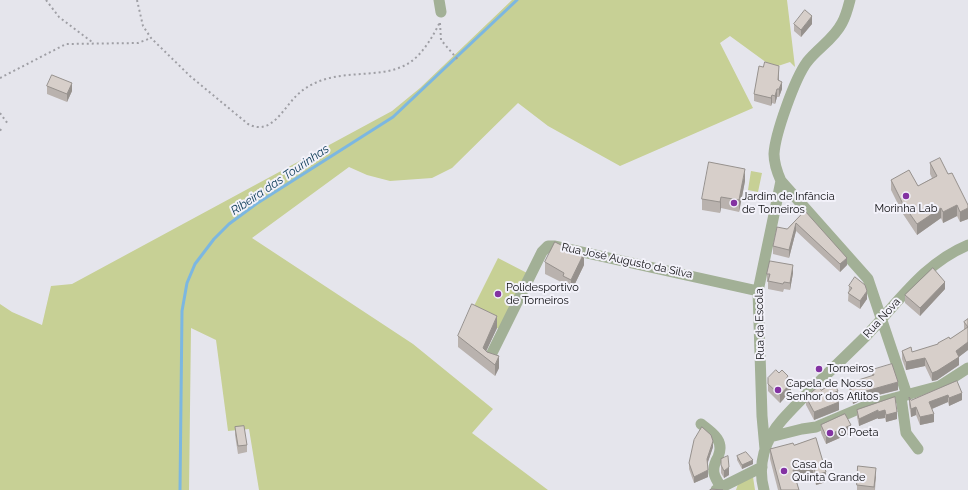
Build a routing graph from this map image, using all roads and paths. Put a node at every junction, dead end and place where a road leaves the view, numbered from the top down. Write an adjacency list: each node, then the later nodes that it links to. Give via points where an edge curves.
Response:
1 (46, 0): 7 (path, via 58,17)
2 (137, 0): 6 (path, via 143,26)
3 (439, 0): 5 (street)
4 (850, 0): 14 (street, via 838,30 808,60 782,120 774,155)
5 (440, 16): 6 (path, via 429,41 409,63 387,70 321,81 300,93 263,128 256,128 238,116 190,76); 8 (path, via 441,40)
6 (151, 38): 7 (path, via 138,43)
7 (93, 43): 9 (path, via 75,42 60,46)
8 (459, 61)
9 (0, 78)
10 (0, 113): 11 (path)
11 (8, 124)
12 (0, 129): 13 (path)
13 (3, 133)
14 (781, 181): 16 (street, Rua da Escola); 17 (street, via 865,276)
15 (968, 245): 17 (street, Rua Nova, via 948,254 929,269)
16 (758, 290): 18 (street, Rua José Augusto da Silva, via 558,246 548,246 543,250); 24 (street, Rua da Escola)
17 (882, 318): 20 (street); 22 (street, Rua Nova, via 782,420)
18 (490, 357)
19 (968, 368): 20 (street, via 940,386)
20 (904, 396): 22 (street, via 861,408 816,427); 23 (street, via 906,433)
21 (701, 424): 27 (street, via 717,436 720,442 714,468)
22 (770, 436): 24 (street, Rua Nova)
23 (918, 448)
24 (765, 449): 25 (street)
25 (762, 467): 26 (street); 29 (street)
26 (740, 478): 27 (street); 28 (street)
27 (720, 489)
28 (732, 490)
29 (764, 490)

